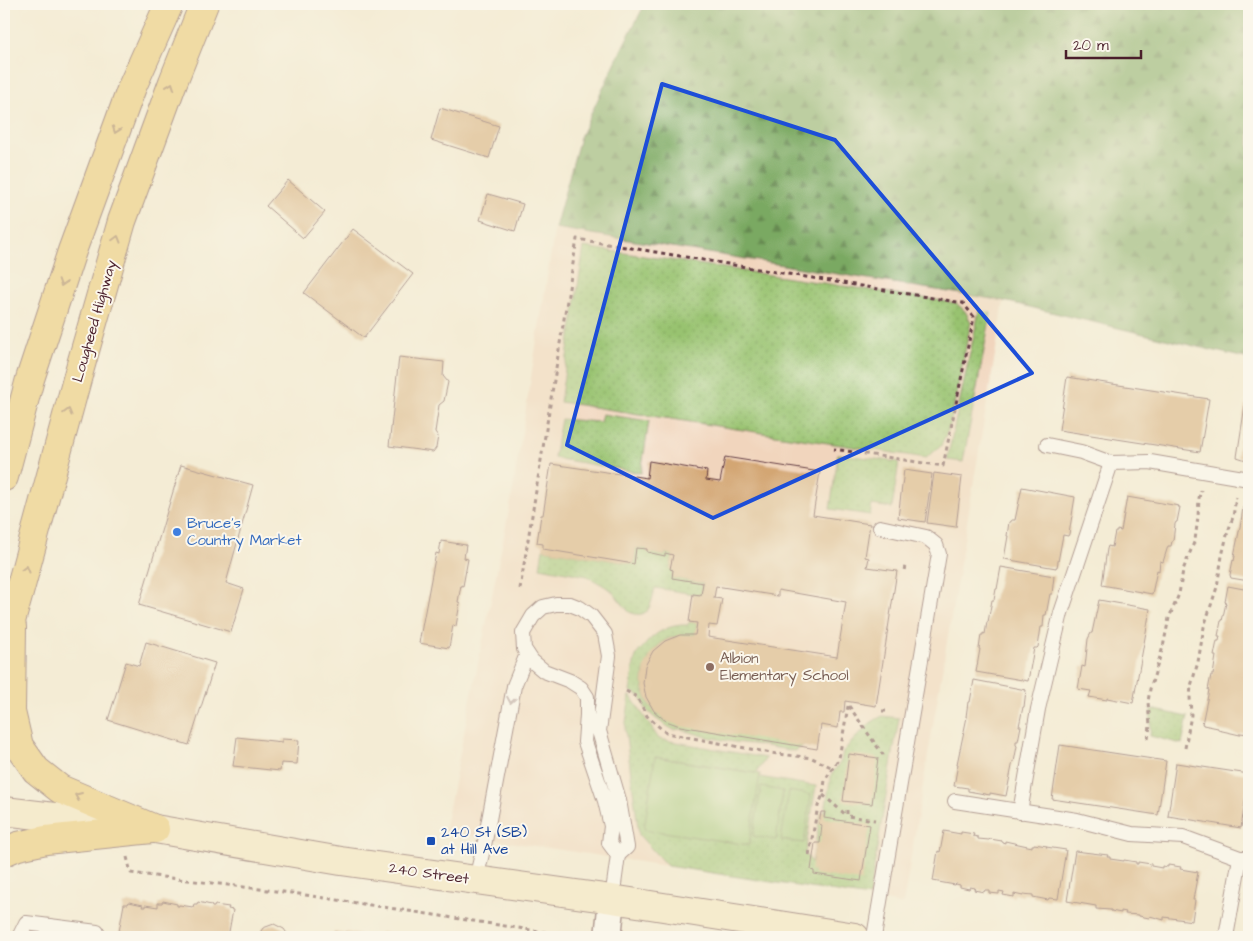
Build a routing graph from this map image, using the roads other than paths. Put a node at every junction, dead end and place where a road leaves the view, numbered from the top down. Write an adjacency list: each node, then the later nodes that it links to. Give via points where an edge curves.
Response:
1 (168, 4): 5 (highway, one-way to 5, via 132,86 72,251 30,379)
2 (204, 4): 8 (highway, Lougheed Highway, one-way to 2, via 122,221)
3 (1047, 445): 4 (lane)
4 (1111, 463): 6 (lane, via 1150,462); 13 (lane, via 1061,613 1038,709)
5 (4, 477)
6 (1249, 479)
7 (880, 527): 24 (lane, via 926,537 936,545 939,554)
8 (12, 616): 9 (highway, Lougheed Highway); 14 (highway, one-way to 8, via 60,789 36,770 19,746 11,712)
9 (4, 646)
10 (527, 654): 16 (lane, via 544,671 582,688 587,697 585,742 605,801 611,826 610,843); 16 (lane, via 523,633 533,616 544,607 570,604 580,608 605,634 609,656 598,731 624,828 626,846); 18 (lane, one-way to 18, via 514,686)
11 (955, 801): 13 (lane)
12 (4, 811): 14 (main road, 240 Street)
13 (1020, 812): 17 (lane, via 1077,820 1132,834 1183,837)
14 (155, 829): 15 (highway, via 46,840); 18 (main road, 240 Street)
15 (4, 852)
16 (618, 855): 19 (lane)
17 (1245, 858): 25 (lane)
18 (476, 880): 19 (main road, 240 Street)
19 (612, 899): 22 (street); 23 (main road, 240 Street)
20 (97, 932): 21 (lane, via 26,923)
21 (19, 937)
22 (608, 937)
23 (855, 937)
24 (874, 937)
25 (1226, 937)

